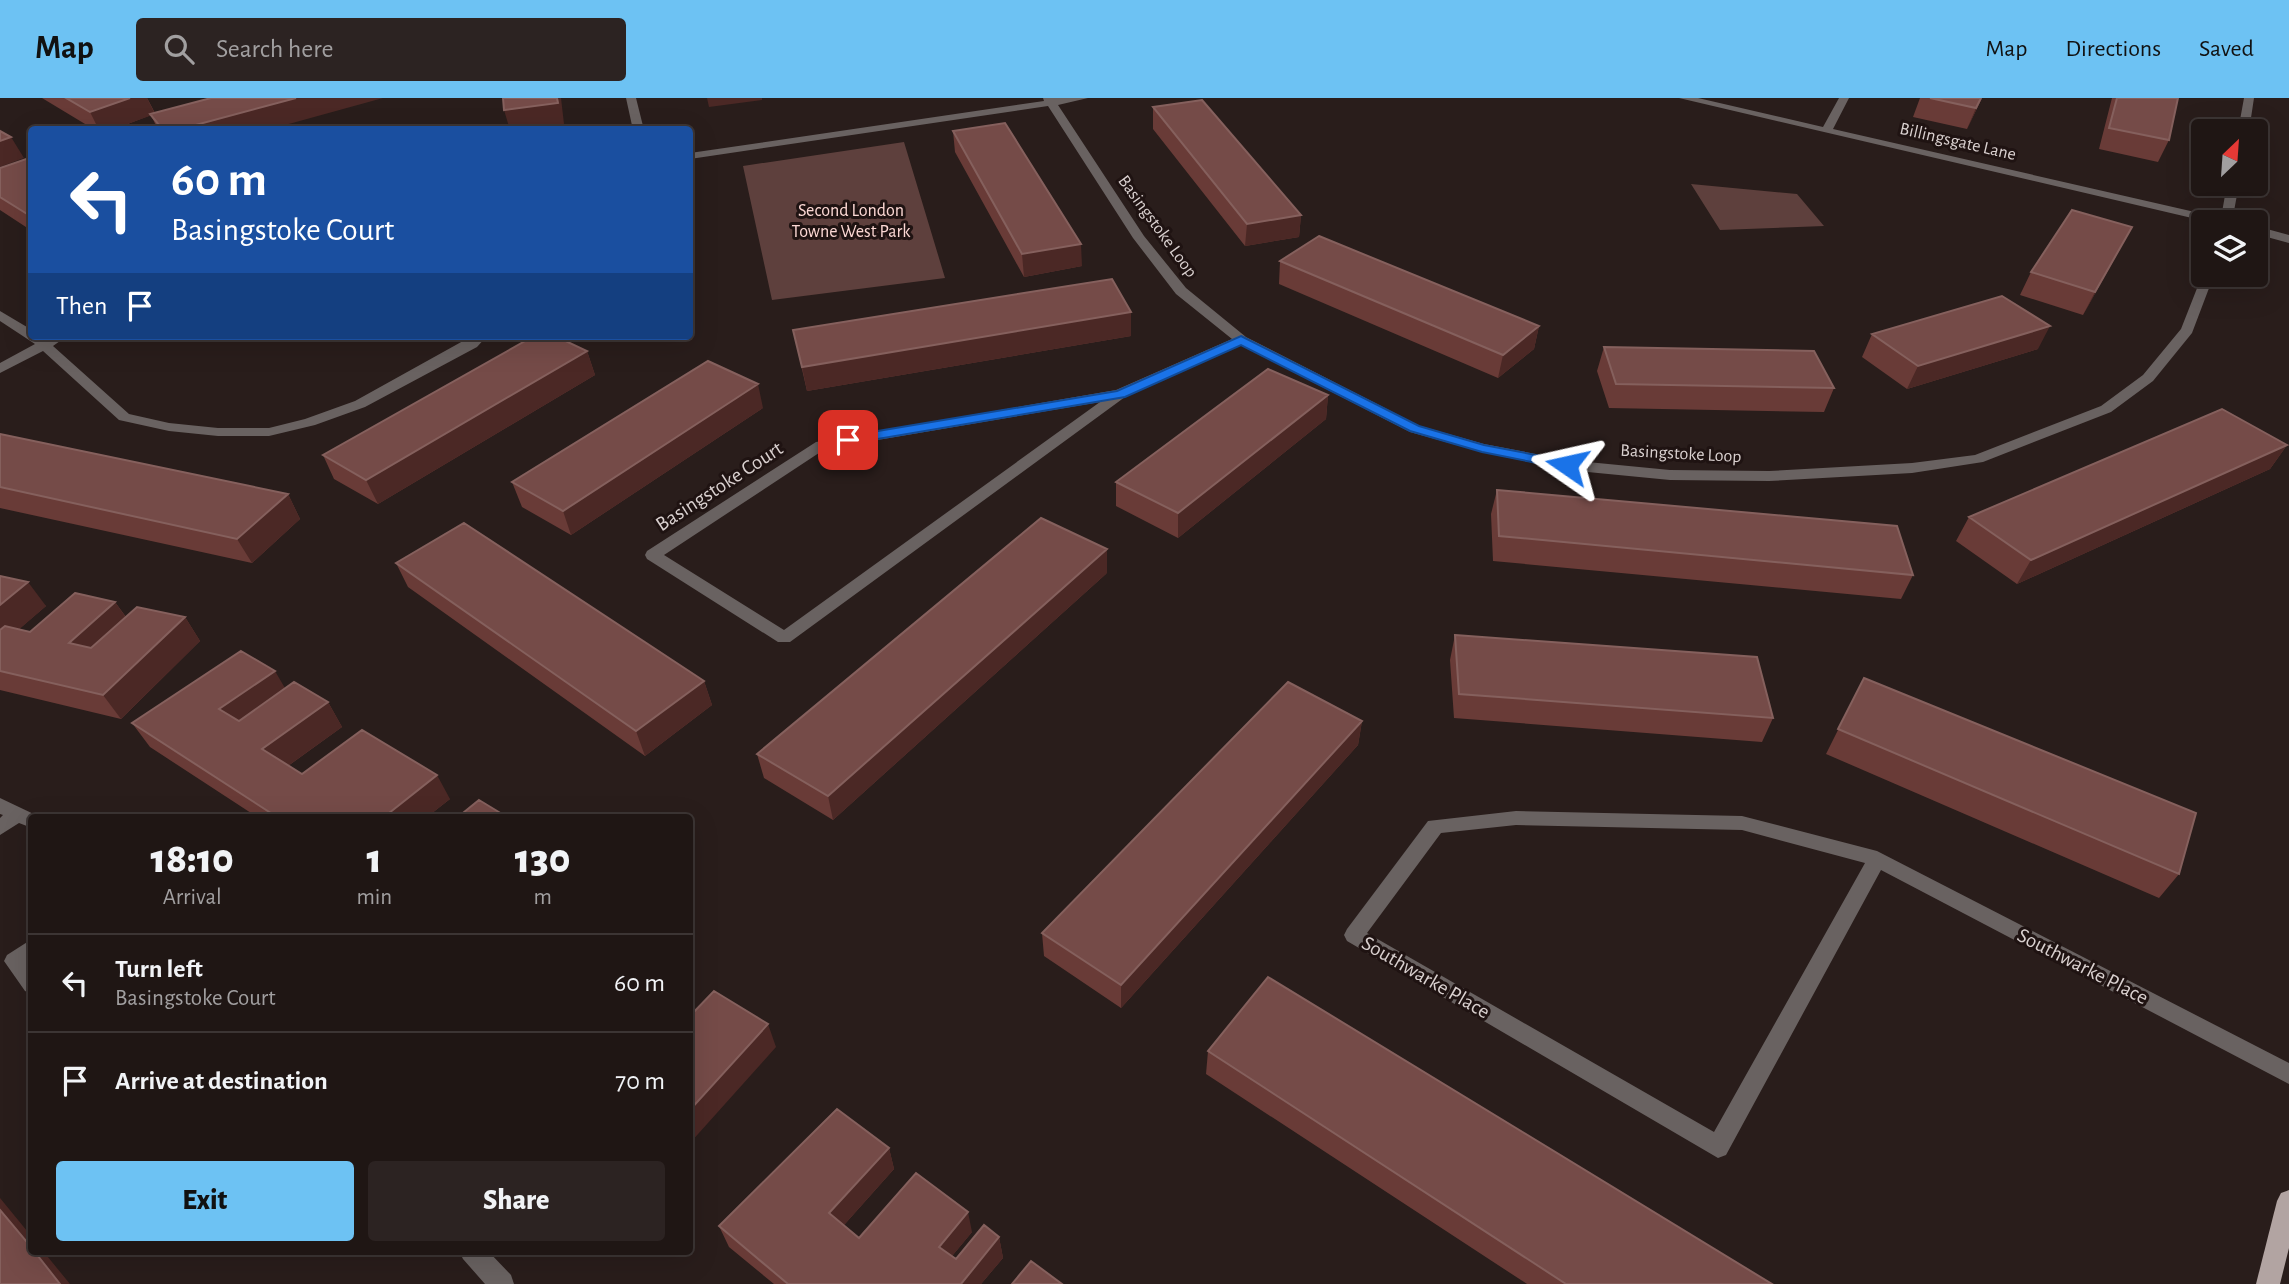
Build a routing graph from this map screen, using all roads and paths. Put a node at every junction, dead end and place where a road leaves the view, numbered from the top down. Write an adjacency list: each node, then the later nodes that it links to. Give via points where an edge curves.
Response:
1 (631, 98): 8 (street)
2 (1083, 98): 6 (street)
3 (1684, 98): 9 (street, Billingsgate Lane)
4 (1844, 98): 9 (street)
5 (2249, 98): 7 (street)
6 (1050, 100): 10 (street); 20 (street, Basingstoke Loop, via 1139,238 1181,291)
7 (2245, 119)
8 (638, 126)
9 (1827, 130): 11 (street, Billingsgate Lane)
10 (693, 156)
11 (2191, 214)
12 (2268, 233): 13 (street)
13 (2289, 239)
14 (2203, 287): 20 (street, Basingstoke Loop, via 2187,330 2148,378 2106,409 1978,459 1912,468 1670,475 1555,463 1415,429)
15 (0, 315): 16 (street)
16 (28, 334)
17 (37, 340): 21 (street)
18 (52, 340): 21 (street)
19 (476, 340): 21 (street, via 360,404 269,432 169,427 124,417)
20 (1241, 340): 23 (street, Basingstoke Court)
21 (43, 344): 22 (street)
22 (0, 369)
23 (1120, 394): 23 (street, Basingstoke Court, via 784,638 653,555 821,444)
24 (0, 805): 25 (street)
25 (25, 817): 26 (street)
26 (0, 828)
27 (1877, 859): 27 (street, Southwarke Place, via 1742,823 1516,818 1435,826 1354,935 1718,1147); 30 (street, Southwarke Place)
28 (28, 950): 29 (street, via 14,961)
29 (28, 980)
30 (2289, 1074)
31 (2289, 1201): 34 (main road)
32 (475, 1255): 33 (street)
33 (502, 1284)
34 (2267, 1284)

